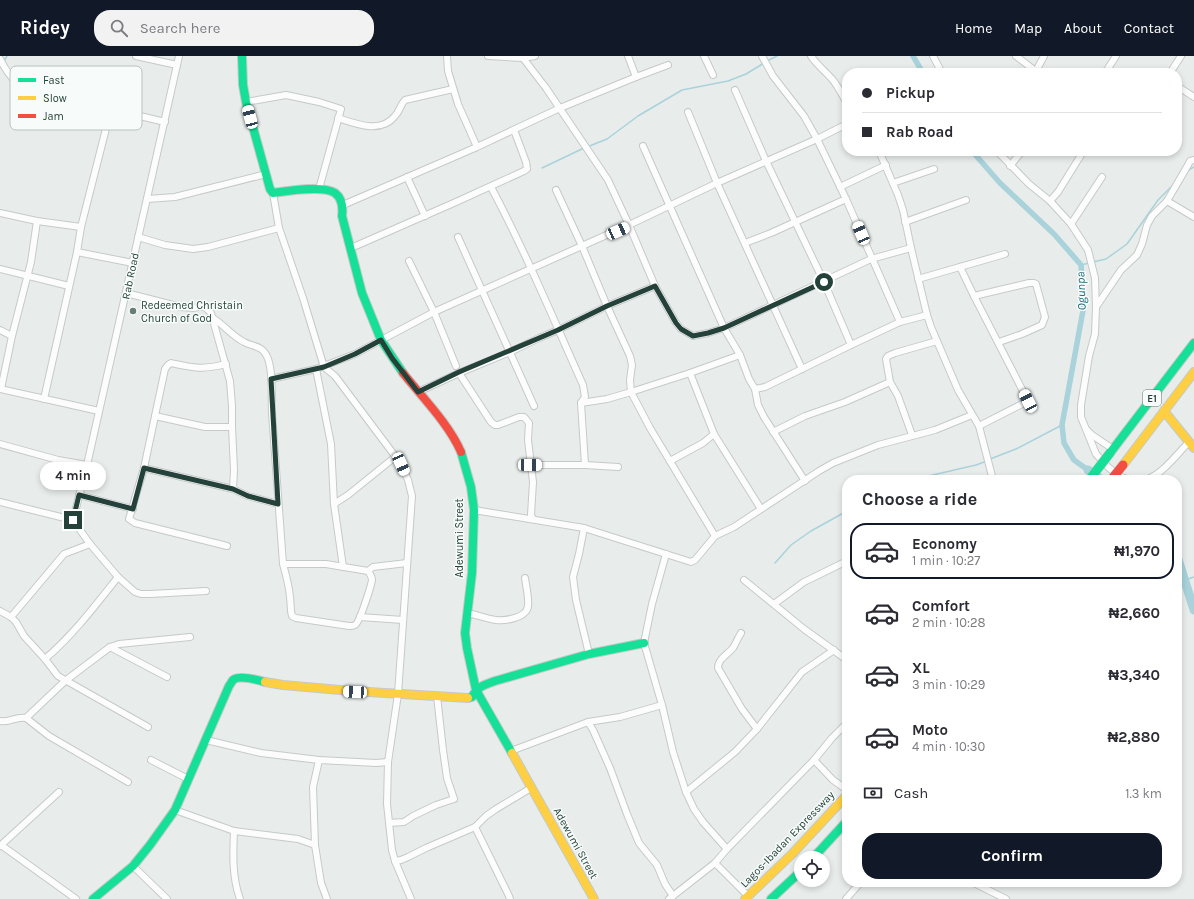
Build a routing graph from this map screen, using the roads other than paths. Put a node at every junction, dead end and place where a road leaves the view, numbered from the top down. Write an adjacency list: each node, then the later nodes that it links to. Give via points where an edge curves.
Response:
1 (136, 56): 18 (street)
2 (179, 56): 18 (street, Rab Road)
3 (242, 56): 33 (main road)
4 (447, 56): 28 (street)
5 (488, 56): 16 (street)
6 (535, 56): 16 (street)
7 (628, 56): 27 (street)
8 (704, 56): 25 (street)
9 (762, 56): 42 (street)
10 (811, 56): 31 (street, via 834,81)
11 (933, 56): 20 (street)
12 (1016, 56): 21 (street)
13 (1044, 56): 22 (street)
14 (1116, 56): 23 (street)
15 (1181, 56): 24 (street)
16 (523, 58): 34 (street)
17 (0, 59): 26 (street)
18 (177, 65): 38 (street, Rab Road)
19 (668, 65): 27 (street)
20 (939, 68)
21 (1032, 68)
22 (1039, 68)
23 (1108, 68)
24 (1173, 68)
25 (713, 75)
26 (10, 77)
27 (636, 77): 34 (street)
28 (453, 89): 37 (street, via 405,100 401,103 396,116 377,126); 44 (street)
29 (1182, 89): 32 (street)
30 (735, 90): 50 (street)
31 (842, 95)
32 (1194, 97)
33 (246, 102): 37 (street, via 280,95 294,96 341,109); 54 (main road)
34 (560, 108): 41 (street); 78 (street, via 608,180)
35 (688, 112): 57 (street)
36 (142, 116): 38 (street)
37 (338, 118): 61 (street)
38 (165, 122): 64 (street, Rab Road)
39 (842, 126): 42 (street)
40 (106, 130): 79 (street)
41 (514, 130): 44 (street); 60 (street, via 527,169)
42 (817, 139): 50 (street); 59 (street)
43 (643, 146): 70 (street)
44 (477, 147): 55 (street)
45 (882, 156): 51 (street)
46 (1001, 156): 52 (street)
47 (1018, 156): 52 (street)
48 (1080, 156): 67 (street)
49 (1194, 160): 68 (street, via 1190,161)
50 (766, 161): 57 (street); 75 (street)
51 (886, 165): 58 (street); 59 (street)
52 (1010, 166): 67 (street)
53 (934, 168): 58 (street)
54 (266, 174): 63 (main road); 64 (street, via 175,197)
55 (407, 177): 69 (street); 72 (street)
56 (1102, 177): 77 (street)
57 (717, 183): 70 (street); 83 (street)
58 (893, 183): 76 (street)
59 (840, 186): 65 (street)
60 (491, 187): 72 (street); 93 (street)
61 (319, 189): 63 (main road); 69 (main road, via 335,193)
62 (556, 190): 84 (street)
63 (273, 193): 80 (street)
64 (147, 199): 81 (street, Rab Road)
65 (846, 199): 75 (street); 89 (street)
66 (966, 200): 76 (street)
67 (1050, 201): 77 (street)
68 (1167, 201): 73 (street); 103 (street, via 1147,225 1137,255 1121,270)
69 (343, 205): 85 (main road, Adewumi Street, via 342,216)
70 (670, 206): 78 (street); 110 (street)
71 (0, 213): 74 (street)
72 (424, 216): 85 (street)
73 (1194, 216)
74 (37, 221): 79 (street); 95 (street)
75 (795, 222): 83 (street); 97 (street)
76 (905, 222): 86 (street)
77 (1071, 224): 103 (street, via 1088,250 1095,278)
78 (629, 225): 84 (street); 99 (street)
79 (81, 227): 87 (street)
80 (279, 228): 81 (street, via 193,249 165,245); 123 (street)
81 (138, 237): 91 (street, Rab Road)
82 (458, 237): 100 (street)
83 (745, 243): 104 (street)
84 (582, 246): 93 (street); 105 (street)
85 (351, 248): 114 (main road, Adewumi Street, via 362,292)
86 (911, 248): 89 (street); 96 (street)
87 (77, 252): 91 (street); 98 (street)
88 (1005, 254): 92 (street)
89 (871, 259): 97 (street); 109 (street)
90 (409, 261): 106 (street)
91 (133, 263): 101 (street, Rab Road)
92 (960, 266): 96 (street); 102 (street)
93 (532, 268): 100 (street); 112 (street)
94 (0, 269): 95 (street)
95 (28, 276): 98 (street); 113 (street)
96 (918, 279): 107 (street)
97 (824, 282): 104 (street); 118 (street)
98 (69, 286): 135 (street)
99 (655, 286): 105 (street); 110 (street, via 676,323 686,333 693,336)
100 (482, 290): 106 (street); 119 (street)
101 (126, 293): 108 (street, via 182,307 201,306 206,308); 138 (street, Rab Road)
102 (974, 296): 116 (street); 116 (street, via 1036,284 1045,317 1042,325)
103 (1096, 304): 144 (street, via 1095,334 1081,405 1081,417)
104 (774, 305): 110 (street); 125 (street)
105 (607, 306): 112 (street); 134 (street, via 630,356)
106 (434, 312): 114 (street); 122 (street)
107 (927, 315): 109 (street); 115 (street)
108 (213, 318): 121 (street); 129 (street, via 235,337 264,351)
109 (900, 322): 118 (street)
110 (724, 328): 120 (street)
111 (0, 330): 113 (street)
112 (558, 330): 119 (street); 136 (street, via 583,385 585,397)
113 (12, 336): 131 (street)
114 (381, 340): 123 (street); 133 (main road, Adewumi Street)
115 (937, 341): 130 (street, via 888,356 886,360); 140 (street)
116 (999, 342): 142 (street, via 1028,401)
117 (1194, 343): 150 (main road, E1)
118 (851, 345): 125 (street)
119 (510, 352): 126 (street); 137 (street)
120 (740, 355): 128 (street); 132 (street)
121 (226, 364): 141 (street, via 212,368 172,363 168,365 165,369); 143 (street, via 230,381)
122 (456, 366)
123 (324, 367): 124 (street); 151 (street, via 335,376)
124 (316, 369): 129 (street); 168 (street, via 330,444)
125 (802, 369): 132 (street, via 765,387)
126 (459, 372): 133 (street); 154 (street, via 491,422 498,425 524,417 529,423)
127 (1194, 372): 139 (main road, E1)
128 (690, 373): 134 (street); 146 (street)
129 (271, 379): 167 (street)
130 (890, 382): 145 (street, via 846,402 805,416); 147 (street, via 898,396)
131 (1, 389): 135 (street)
132 (755, 389): 145 (street, via 758,405)
133 (418, 392): 172 (main road, Adewumi Street, via 456,441 471,487)
134 (631, 392): 136 (street); 152 (street)
135 (44, 399): 138 (street)
136 (581, 403): 155 (street)
137 (534, 406)
138 (100, 411): 153 (street, Rab Road)
139 (1164, 411): 149 (main road); 160 (main road, E1, bridge)
140 (972, 415): 142 (street); 147 (street, via 935,430)
141 (156, 416): 143 (street, via 205,427); 157 (street)
142 (979, 426): 158 (street)
143 (232, 427): 164 (street)
144 (1085, 428): 150 (street); 161 (street, via 1096,454)
145 (773, 432): 163 (street)
146 (714, 434): 152 (street); 170 (street)
147 (912, 435): 163 (street, via 866,449 833,463)
148 (0, 444): 153 (street)
149 (1192, 445): 162 (street)
150 (1112, 451): 159 (main road, E1, bridge)
151 (395, 457): 168 (street); 180 (street, via 408,480 412,496)
152 (670, 461): 176 (street)
153 (87, 465): 165 (street, Rab Road)
154 (530, 465): 155 (street); 174 (street, via 533,482)
155 (585, 465): 156 (street)
156 (618, 467)
157 (144, 468): 164 (street); 169 (street)
158 (992, 475)
159 (1093, 475)
160 (1115, 475)
161 (1119, 475)
162 (1156, 475)
163 (805, 481): 170 (street)
164 (233, 489): 167 (street)
165 (79, 495): 169 (street); 173 (street, Rab Road)
166 (1, 502): 171 (street); 173 (street)
167 (278, 504): 182 (street)
168 (334, 504): 183 (street)
169 (133, 509): 178 (street, via 129,519 135,523)
170 (762, 509): 176 (street)
171 (0, 510)
172 (474, 510): 174 (street); 191 (main road, Adewumi Street)
173 (73, 520): 177 (street)
174 (533, 520): 175 (street)
175 (584, 528): 179 (street); 200 (street, via 573,577)
176 (715, 536): 179 (street, via 691,562)
177 (90, 544): 185 (street); 192 (street, via 64,554)
178 (227, 546)
179 (666, 554): 197 (street)
180 (407, 563): 184 (street, via 373,567); 194 (street)
181 (842, 563): 189 (street, via 804,582)
182 (283, 564): 183 (street, via 326,564); 193 (street, via 292,616 349,626 354,626)
183 (343, 567): 184 (street)
184 (368, 571): 193 (street, via 372,581)
185 (118, 577): 188 (street, via 141,594); 202 (street, via 84,620)
186 (525, 578): 191 (street, via 528,604 523,614 496,620)
187 (744, 580): 189 (street)
188 (206, 591)
189 (774, 604): 199 (street)
190 (0, 611): 192 (street)
191 (468, 612): 205 (main road, Adewumi Street, via 467,648)
192 (11, 617): 202 (street)
193 (360, 617): 194 (street)
194 (403, 620): 206 (street)
195 (741, 633): 214 (street, via 732,648 719,661 718,668)
196 (190, 637): 198 (street)
197 (644, 643): 200 (main road); 208 (street)
198 (110, 647): 203 (street); 204 (street)
199 (834, 650): 201 (street); 214 (street, via 802,672)
200 (589, 654): 205 (main road, via 495,680)
201 (842, 656)
202 (45, 659): 204 (street, via 55,673)
203 (168, 676)
204 (65, 681): 209 (street); 212 (street)
205 (476, 690): 207 (main road, via 472,697 467,698); 216 (main road, Adewumi Street)
206 (398, 694): 207 (main road); 215 (main road, via 341,691 281,685 244,678 235,679 229,686); 220 (street)
207 (437, 696): 229 (street, via 447,778 454,799 404,822)
208 (662, 706): 211 (street); 226 (street)
209 (26, 718): 210 (street); 222 (street, via 49,736)
210 (0, 721)
211 (588, 722): 216 (street); 243 (street, via 639,843 656,865)
212 (148, 727)
213 (842, 728): 219 (street)
214 (757, 729): 226 (street, via 735,752)
215 (206, 740): 218 (street, via 261,753); 221 (main road)
216 (511, 751): 224 (main road, Adewumi Street)
217 (151, 760): 221 (street)
218 (319, 760): 220 (street); 233 (street, via 313,787)
219 (814, 760): 223 (street); 235 (street)
220 (388, 762): 229 (street)
221 (188, 779): 228 (main road)
222 (128, 782)
223 (842, 786)
224 (531, 788): 230 (street, via 496,809); 252 (main road, Adewumi Street)
225 (59, 792): 234 (street)
226 (686, 792): 235 (street, via 703,822)
227 (842, 800): 244 (main road, Lagos-Ibadan Expressway)
228 (175, 810): 232 (street); 239 (main road)
229 (389, 823): 237 (street)
230 (475, 827): 237 (street, via 401,860); 251 (street)
231 (842, 827): 236 (main road)
232 (234, 831): 233 (street, via 298,839); 248 (street, via 233,869)
233 (315, 845): 249 (street, via 321,883)
234 (1, 846): 245 (street)
235 (727, 849): 238 (street)
236 (820, 851)
237 (395, 860): 250 (street)
238 (715, 863): 243 (street); 244 (street)
239 (133, 866): 246 (main road); 247 (street)
240 (794, 878): 253 (main road)
241 (857, 887): 254 (street)
242 (982, 887): 255 (street)
243 (671, 898)
244 (746, 898)
245 (76, 899)
246 (93, 899)
247 (166, 899)
248 (240, 899)
249 (327, 899)
250 (411, 899)
251 (510, 899)
252 (594, 899)
253 (771, 899)
254 (846, 899)
255 (1006, 899)

